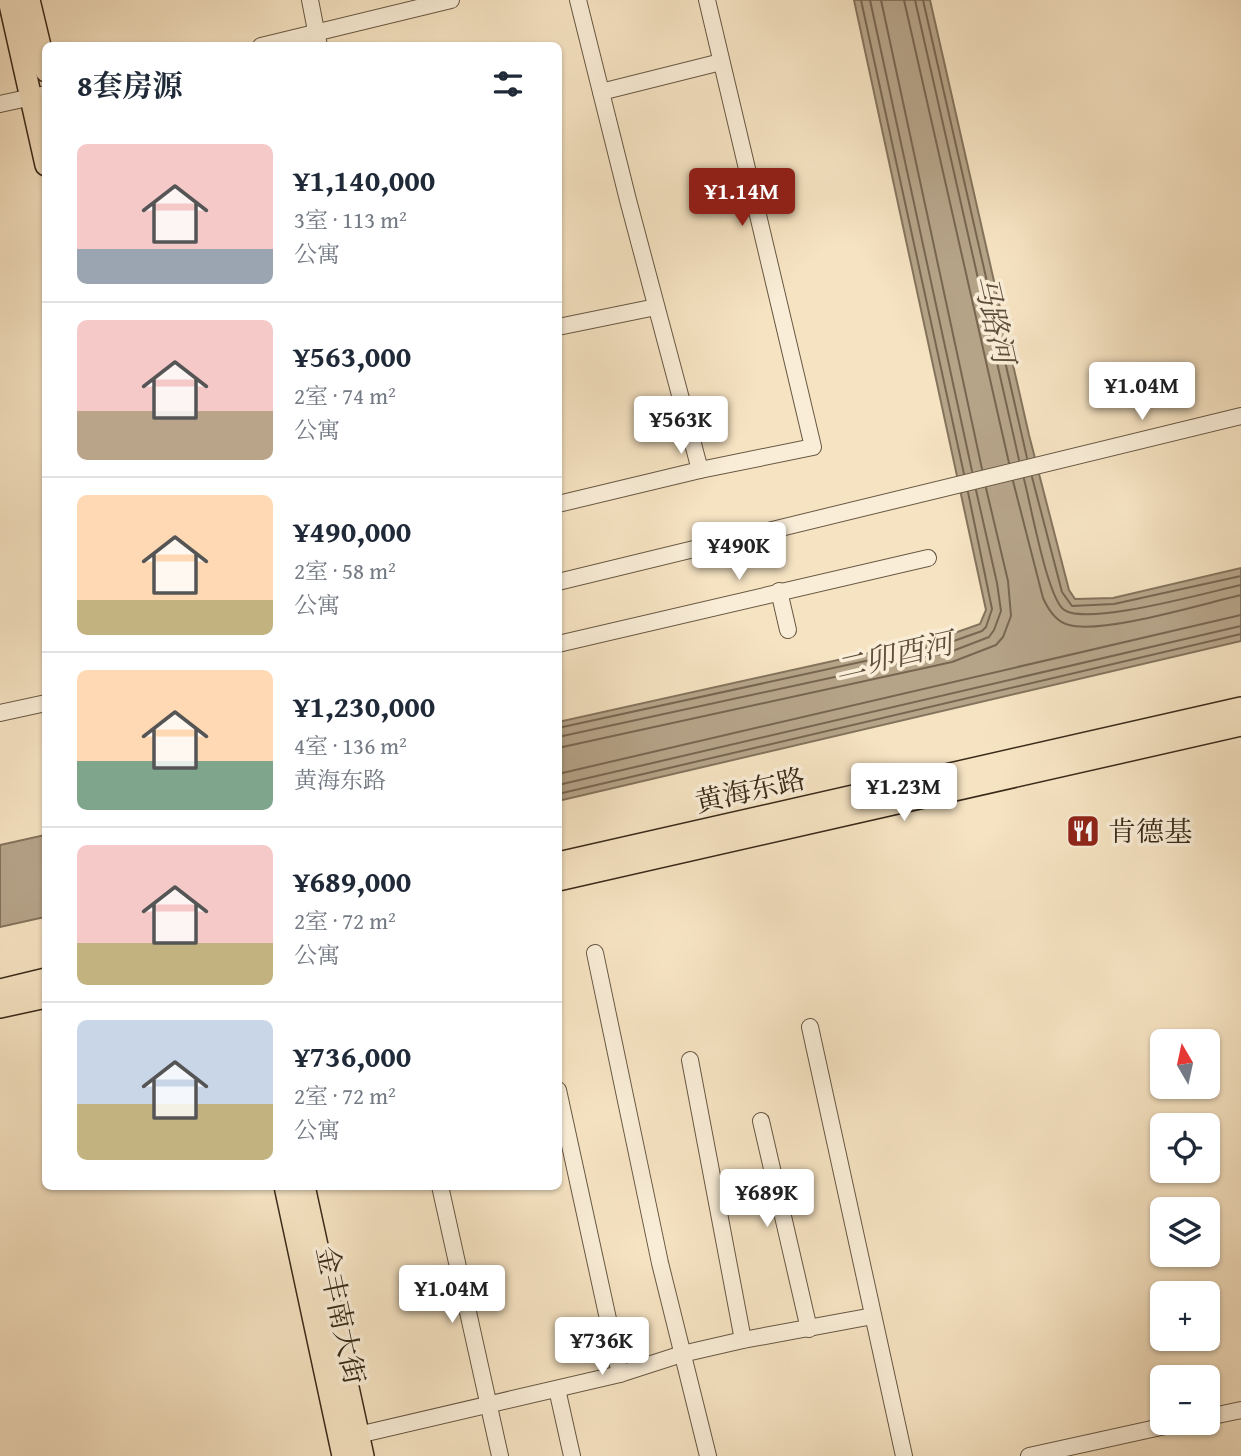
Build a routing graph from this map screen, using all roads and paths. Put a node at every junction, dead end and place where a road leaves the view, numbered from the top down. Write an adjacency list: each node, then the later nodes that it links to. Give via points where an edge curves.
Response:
1 (9, 0): 12 (main road)
2 (29, 0): 9 (main road)
3 (310, 0): 7 (street)
4 (451, 0): 7 (street)
5 (578, 0): 11 (street)
6 (707, 0): 10 (street)
7 (318, 39): 8 (street)
8 (294, 42)
9 (42, 54)
10 (721, 62): 11 (street); 18 (street, via 813,447)
11 (601, 92): 15 (street)
12 (38, 96): 13 (street); 14 (main road)
13 (0, 104)
14 (42, 130)
15 (656, 307): 16 (street); 18 (street)
16 (562, 326)
17 (1241, 416): 21 (street)
18 (700, 470): 19 (street)
19 (562, 503)
20 (928, 558): 22 (street)
21 (562, 581)
22 (779, 591): 23 (street); 24 (street)
23 (788, 630)
24 (562, 643)
25 (42, 704): 27 (street)
26 (1241, 708): 29 (main road, 黄海东路)
27 (0, 713)
28 (1241, 725): 30 (main road, 黄海东路)
29 (562, 862)
30 (562, 879)
31 (595, 953): 46 (street)
32 (42, 980): 33 (main road)
33 (0, 990)
34 (42, 998): 35 (main road)
35 (0, 1007)
36 (810, 1027): 43 (street)
37 (690, 1060): 45 (street)
38 (562, 1108): 47 (street)
39 (761, 1121): 44 (street)
40 (286, 1190): 54 (main road, 金丰南大街)
41 (305, 1190): 53 (main road, 金丰南大街)
42 (441, 1190): 49 (street)
43 (873, 1316): 44 (street); 58 (street)
44 (809, 1329): 45 (street)
45 (743, 1339): 46 (street)
46 (682, 1354): 47 (street); 57 (street)
47 (620, 1374): 48 (street)
48 (557, 1389): 49 (street); 56 (street)
49 (489, 1406): 53 (street); 55 (street)
50 (1241, 1410): 51 (street)
51 (1220, 1414)
52 (1150, 1429): 59 (street)
53 (361, 1446)
54 (343, 1456)
55 (500, 1456)
56 (572, 1456)
57 (708, 1456)
58 (904, 1456)
59 (1029, 1456)

